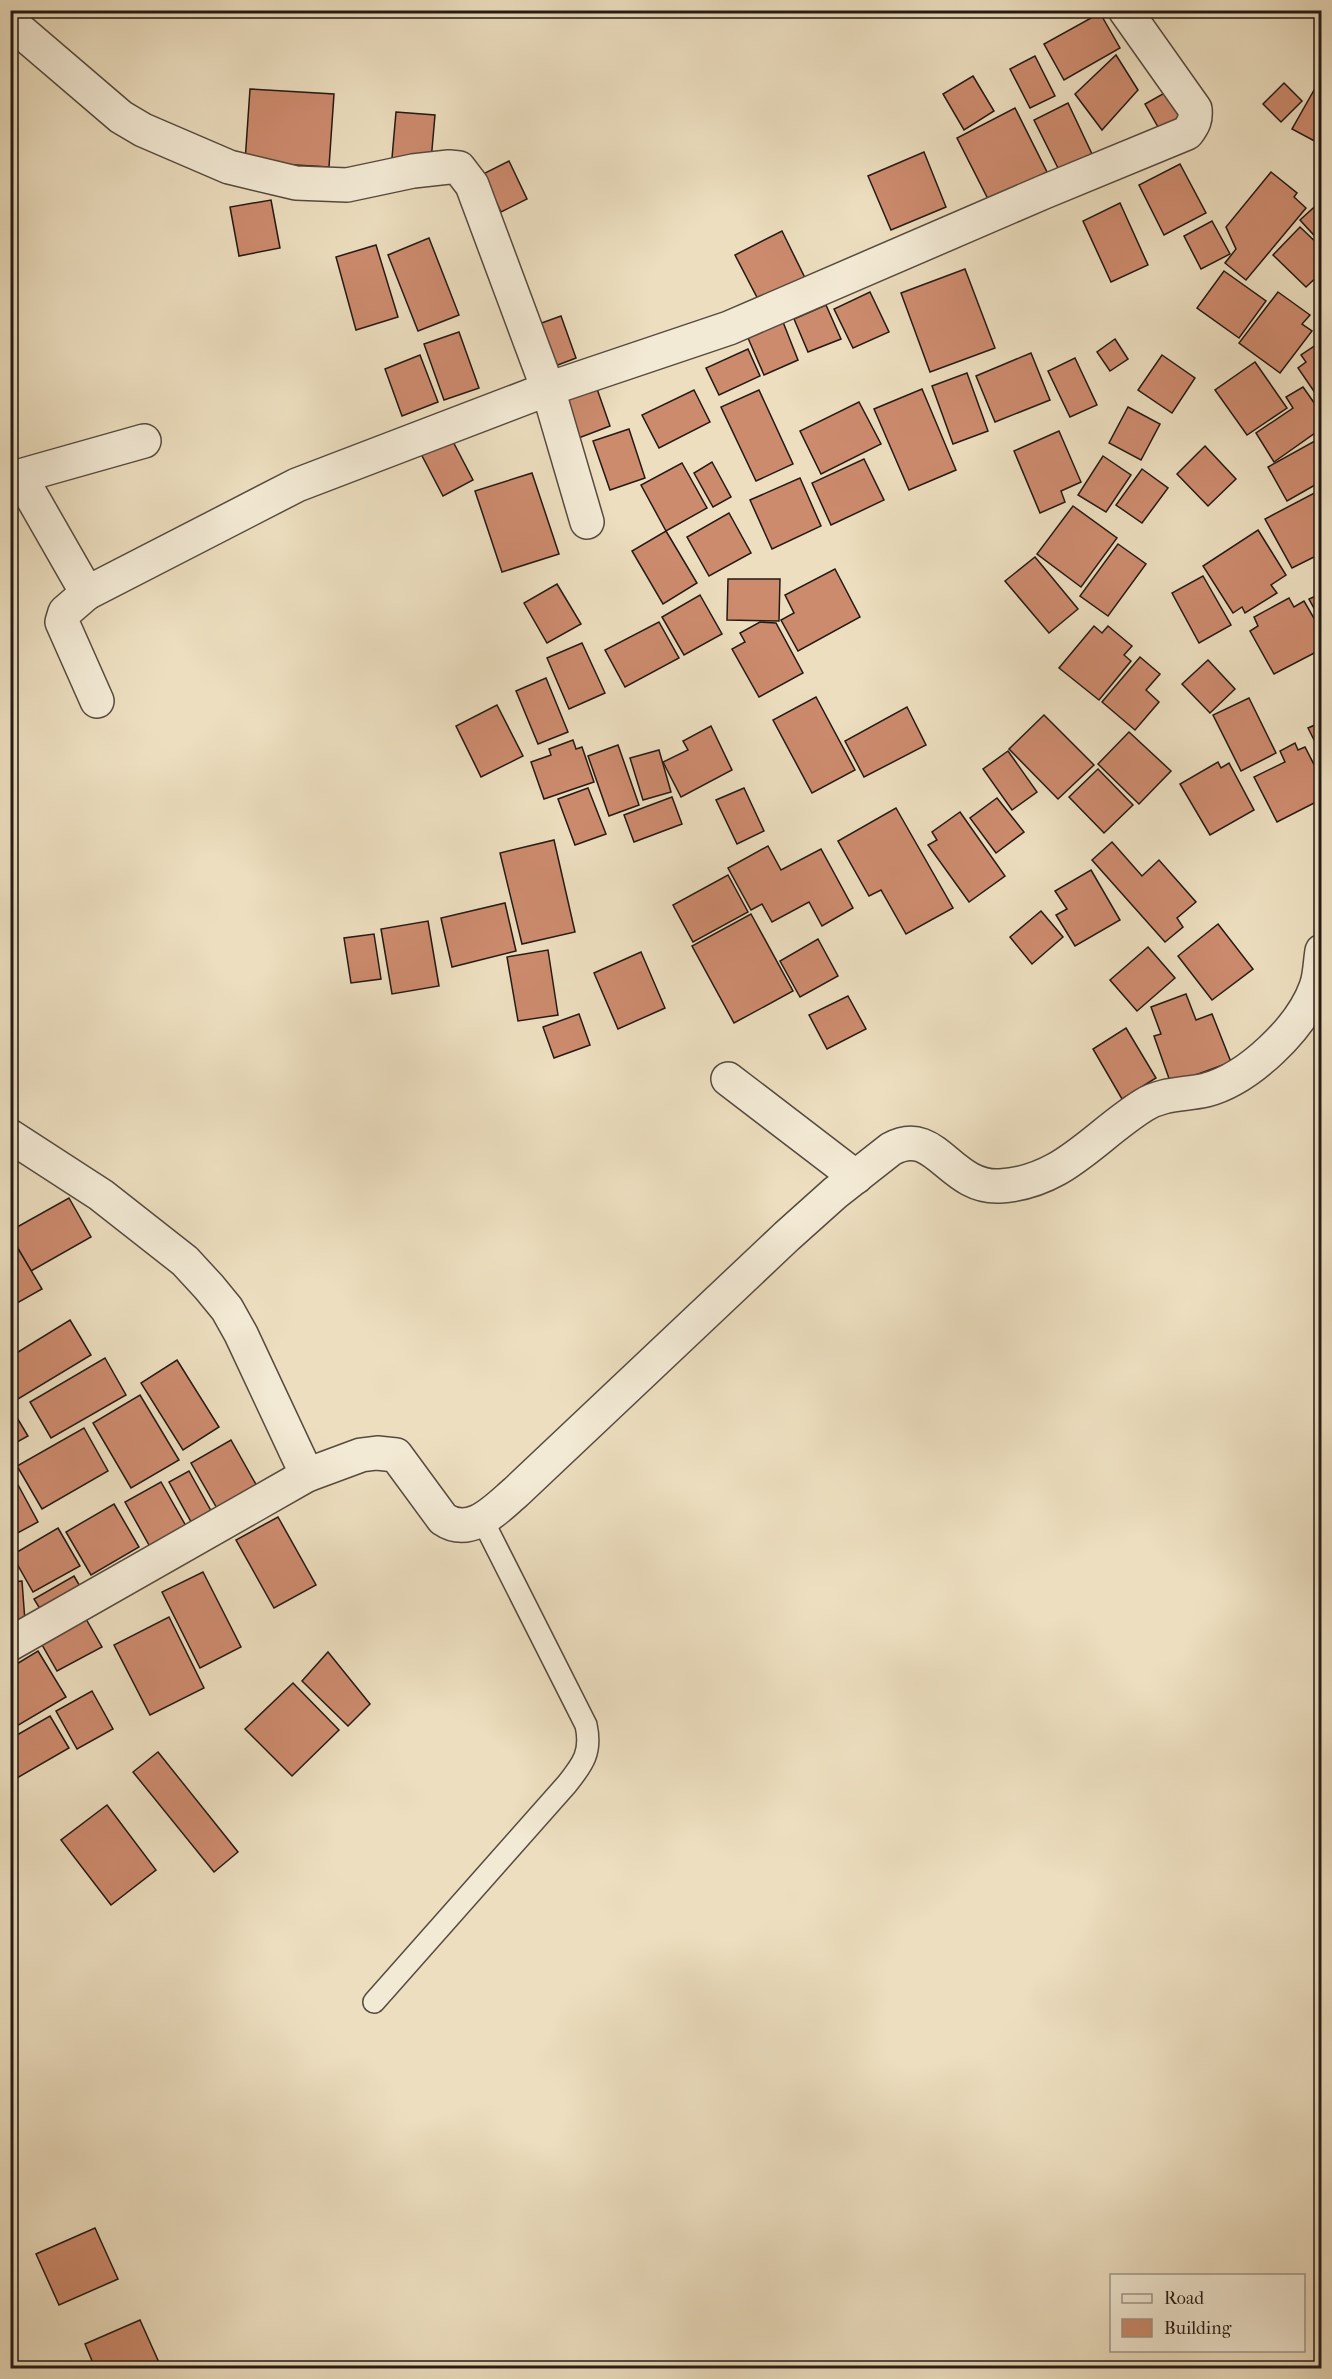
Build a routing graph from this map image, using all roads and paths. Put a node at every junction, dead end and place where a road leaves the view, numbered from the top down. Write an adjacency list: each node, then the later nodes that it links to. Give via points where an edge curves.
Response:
1 (1125, 10): 3 (street, via 1194,109 1194,125 1187,133 729,328)
2 (10, 22): 3 (street, via 121,117 229,166 296,183 347,185 413,171 459,168 472,185)
3 (548, 389): 6 (street); 7 (street, via 297,485)
4 (144, 441): 5 (street)
5 (15, 477): 7 (street)
6 (587, 522)
7 (87, 593): 8 (street, via 64,612 62,622)
8 (97, 701)
9 (1322, 951): 12 (street, via 1316,986 1303,1012 1259,1062 1231,1080 1147,1103 1061,1168 1015,1184 982,1184 966,1179 928,1147 908,1142 891,1149)
10 (728, 1079): 12 (street)
11 (10, 1136): 13 (street, via 101,1195 185,1262 209,1287 242,1334)
12 (856, 1177): 14 (street, via 787,1236 516,1492)
13 (307, 1475): 14 (street, via 361,1455 396,1455 443,1519 462,1526); 15 (street)
14 (482, 1519): 16 (lane, via 586,1725 587,1754 567,1784)
15 (10, 1644)
16 (374, 2002)

